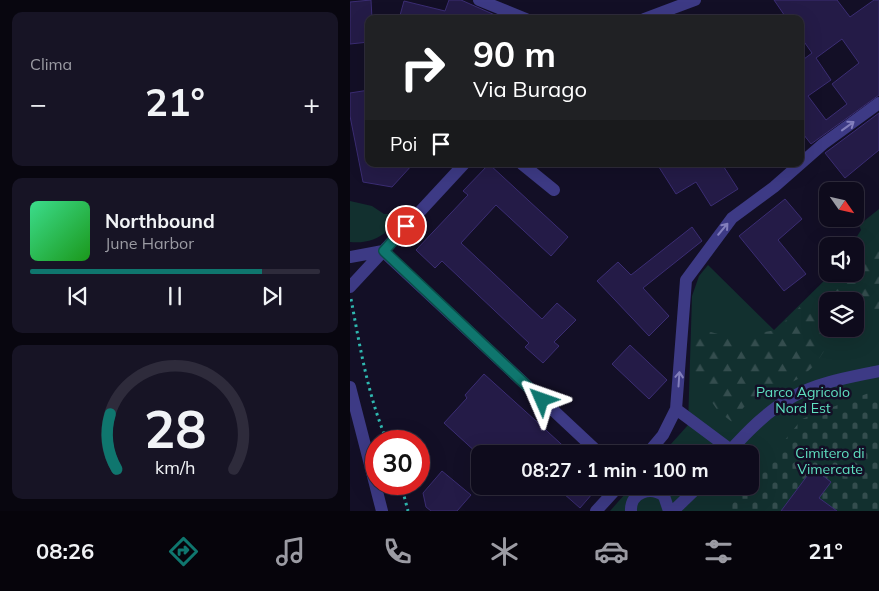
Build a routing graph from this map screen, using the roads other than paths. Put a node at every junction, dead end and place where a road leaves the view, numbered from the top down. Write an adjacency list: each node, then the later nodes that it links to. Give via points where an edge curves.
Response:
1 (479, 0): 3 (street)
2 (695, 0): 4 (street)
3 (516, 15)
4 (655, 15)
5 (879, 103): 6 (street, one-way to 5)
6 (804, 161)
7 (461, 167): 11 (street)
8 (526, 167): 10 (street)
9 (797, 167): 16 (street, one-way to 9, via 686,280 732,218)
10 (554, 190)
11 (384, 251): 12 (street); 13 (street); 17 (street)
12 (350, 258)
13 (350, 293)
14 (879, 370): 20 (street, via 795,395 763,417)
15 (350, 387): 25 (street)
16 (676, 409): 18 (street); 19 (street)
17 (590, 445)
18 (655, 445)
19 (720, 445)
20 (736, 445)
21 (611, 495): 26 (street)
22 (633, 495): 27 (street)
23 (662, 495): 28 (street)
24 (688, 495): 28 (street)
25 (382, 511)
26 (596, 511)
27 (631, 511)
28 (671, 511)

